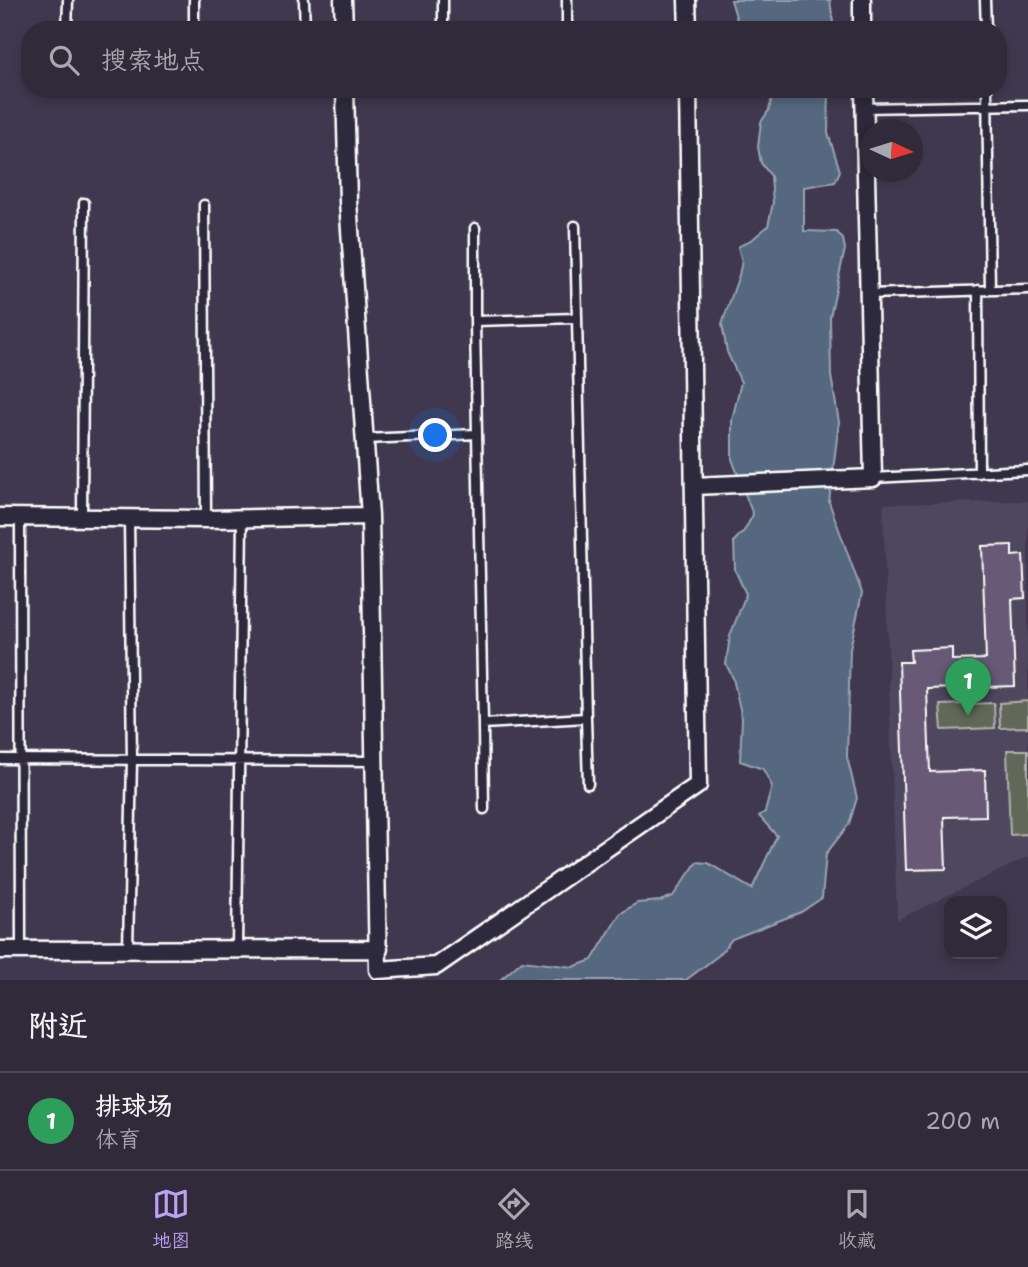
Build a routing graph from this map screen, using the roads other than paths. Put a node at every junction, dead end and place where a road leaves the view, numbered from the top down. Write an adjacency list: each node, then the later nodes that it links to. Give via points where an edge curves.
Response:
1 (68, 0): 10 (lane)
2 (194, 0): 11 (lane)
3 (304, 0): 12 (lane)
4 (343, 0): 13 (street)
5 (443, 0): 14 (lane)
6 (567, 0): 15 (lane)
7 (687, 0): 16 (street)
8 (862, 0): 17 (street)
9 (985, 0): 18 (lane)
10 (67, 21)
11 (194, 21)
12 (305, 21)
13 (344, 21)
14 (443, 21)
15 (567, 21)
16 (688, 21)
17 (862, 21)
18 (986, 21)
19 (345, 98): 37 (street)
20 (688, 98): 41 (street)
21 (864, 98): 25 (street)
22 (987, 98): 24 (lane)
23 (1028, 105): 24 (lane)
24 (987, 106): 25 (lane); 32 (lane)
25 (864, 108): 33 (street)
26 (83, 203): 45 (lane)
27 (204, 205): 48 (lane)
28 (575, 226): 34 (lane)
29 (475, 228): 35 (lane)
30 (1028, 289): 32 (lane)
31 (978, 290): 32 (lane); 33 (lane); 39 (lane)
32 (990, 290)
33 (869, 294): 40 (street)
34 (577, 318): 35 (lane); 49 (lane)
35 (475, 321): 36 (lane)
36 (477, 433): 37 (lane); 50 (lane)
37 (365, 439): 42 (street)
38 (1028, 470): 39 (lane)
39 (979, 473): 40 (lane)
40 (873, 478): 41 (street)
41 (694, 486): 63 (street, via 698,785 436,966)
42 (370, 516): 47 (street); 55 (street)
43 (0, 517): 44 (street)
44 (20, 517): 45 (street); 52 (lane)
45 (82, 517): 46 (street)
46 (129, 518): 48 (street); 53 (lane)
47 (242, 518): 48 (street); 54 (lane)
48 (206, 519)
49 (586, 718): 50 (lane); 56 (lane)
50 (482, 724): 57 (lane)
51 (0, 759): 52 (lane)
52 (22, 759): 53 (lane); 62 (lane)
53 (132, 760): 54 (lane); 58 (lane)
54 (240, 760): 55 (lane); 59 (lane)
55 (375, 761): 60 (street)
56 (588, 784)
57 (484, 809)
58 (128, 949): 59 (street); 62 (street)
59 (237, 949): 60 (street)
60 (379, 949): 63 (street)
61 (0, 950): 62 (street)
62 (20, 950)
63 (378, 975)

